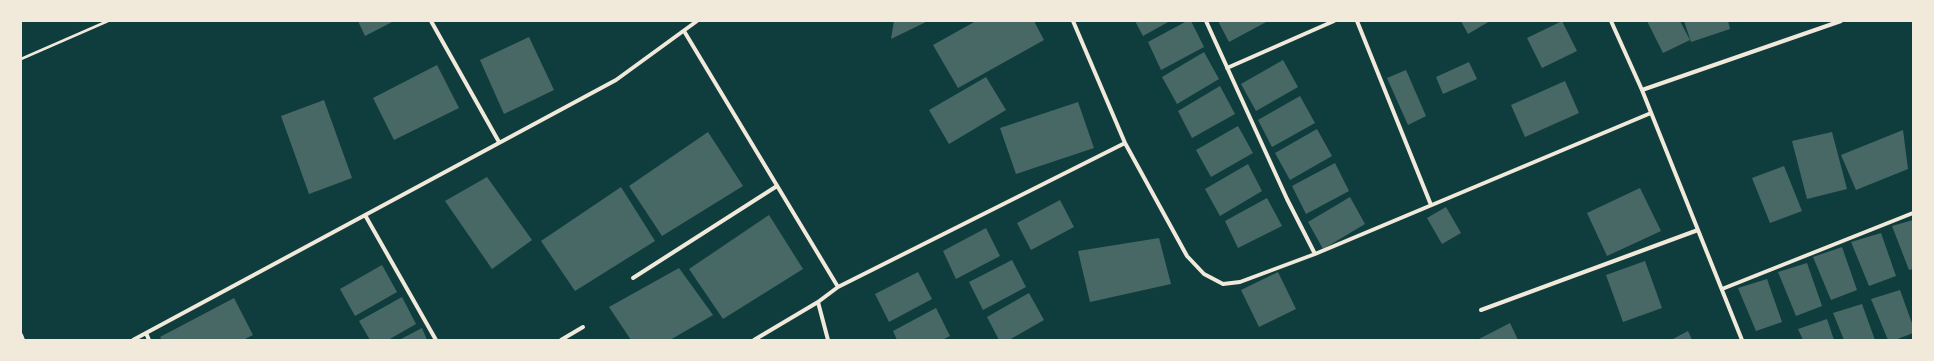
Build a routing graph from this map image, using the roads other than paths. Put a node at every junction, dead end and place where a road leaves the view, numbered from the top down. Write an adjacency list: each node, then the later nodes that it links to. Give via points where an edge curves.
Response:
1 (431, 21): 13 (street)
2 (697, 21): 9 (street)
3 (1073, 21): 14 (street)
4 (1206, 21): 10 (street)
5 (1334, 21): 10 (street)
6 (1357, 21): 16 (street)
7 (1611, 21): 11 (street)
8 (1841, 21): 11 (street)
9 (684, 31): 13 (street, via 616,80); 15 (street)
10 (1227, 68): 20 (street)
11 (1642, 90): 12 (street)
12 (1651, 113): 16 (street); 19 (street)
13 (499, 142): 18 (street)
14 (1125, 143): 20 (street, via 1187,256 1204,274 1223,284 1240,282); 22 (street)
15 (777, 186): 21 (street); 22 (street)
16 (1431, 205): 20 (street)
17 (1913, 213): 23 (street)
18 (365, 215): 27 (street); 32 (street)
19 (1698, 230): 23 (street); 25 (street)
20 (1314, 254)
21 (633, 278)
22 (838, 287): 24 (street)
23 (1722, 290): 36 (street)
24 (818, 302): 34 (street); 35 (street)
25 (1481, 310)
26 (583, 327): 33 (street)
27 (146, 333): 30 (street); 31 (street)
28 (21, 335): 29 (street)
29 (23, 340)
30 (133, 340)
31 (149, 340)
32 (436, 340)
33 (561, 340)
34 (754, 340)
35 (828, 340)
36 (1742, 340)

